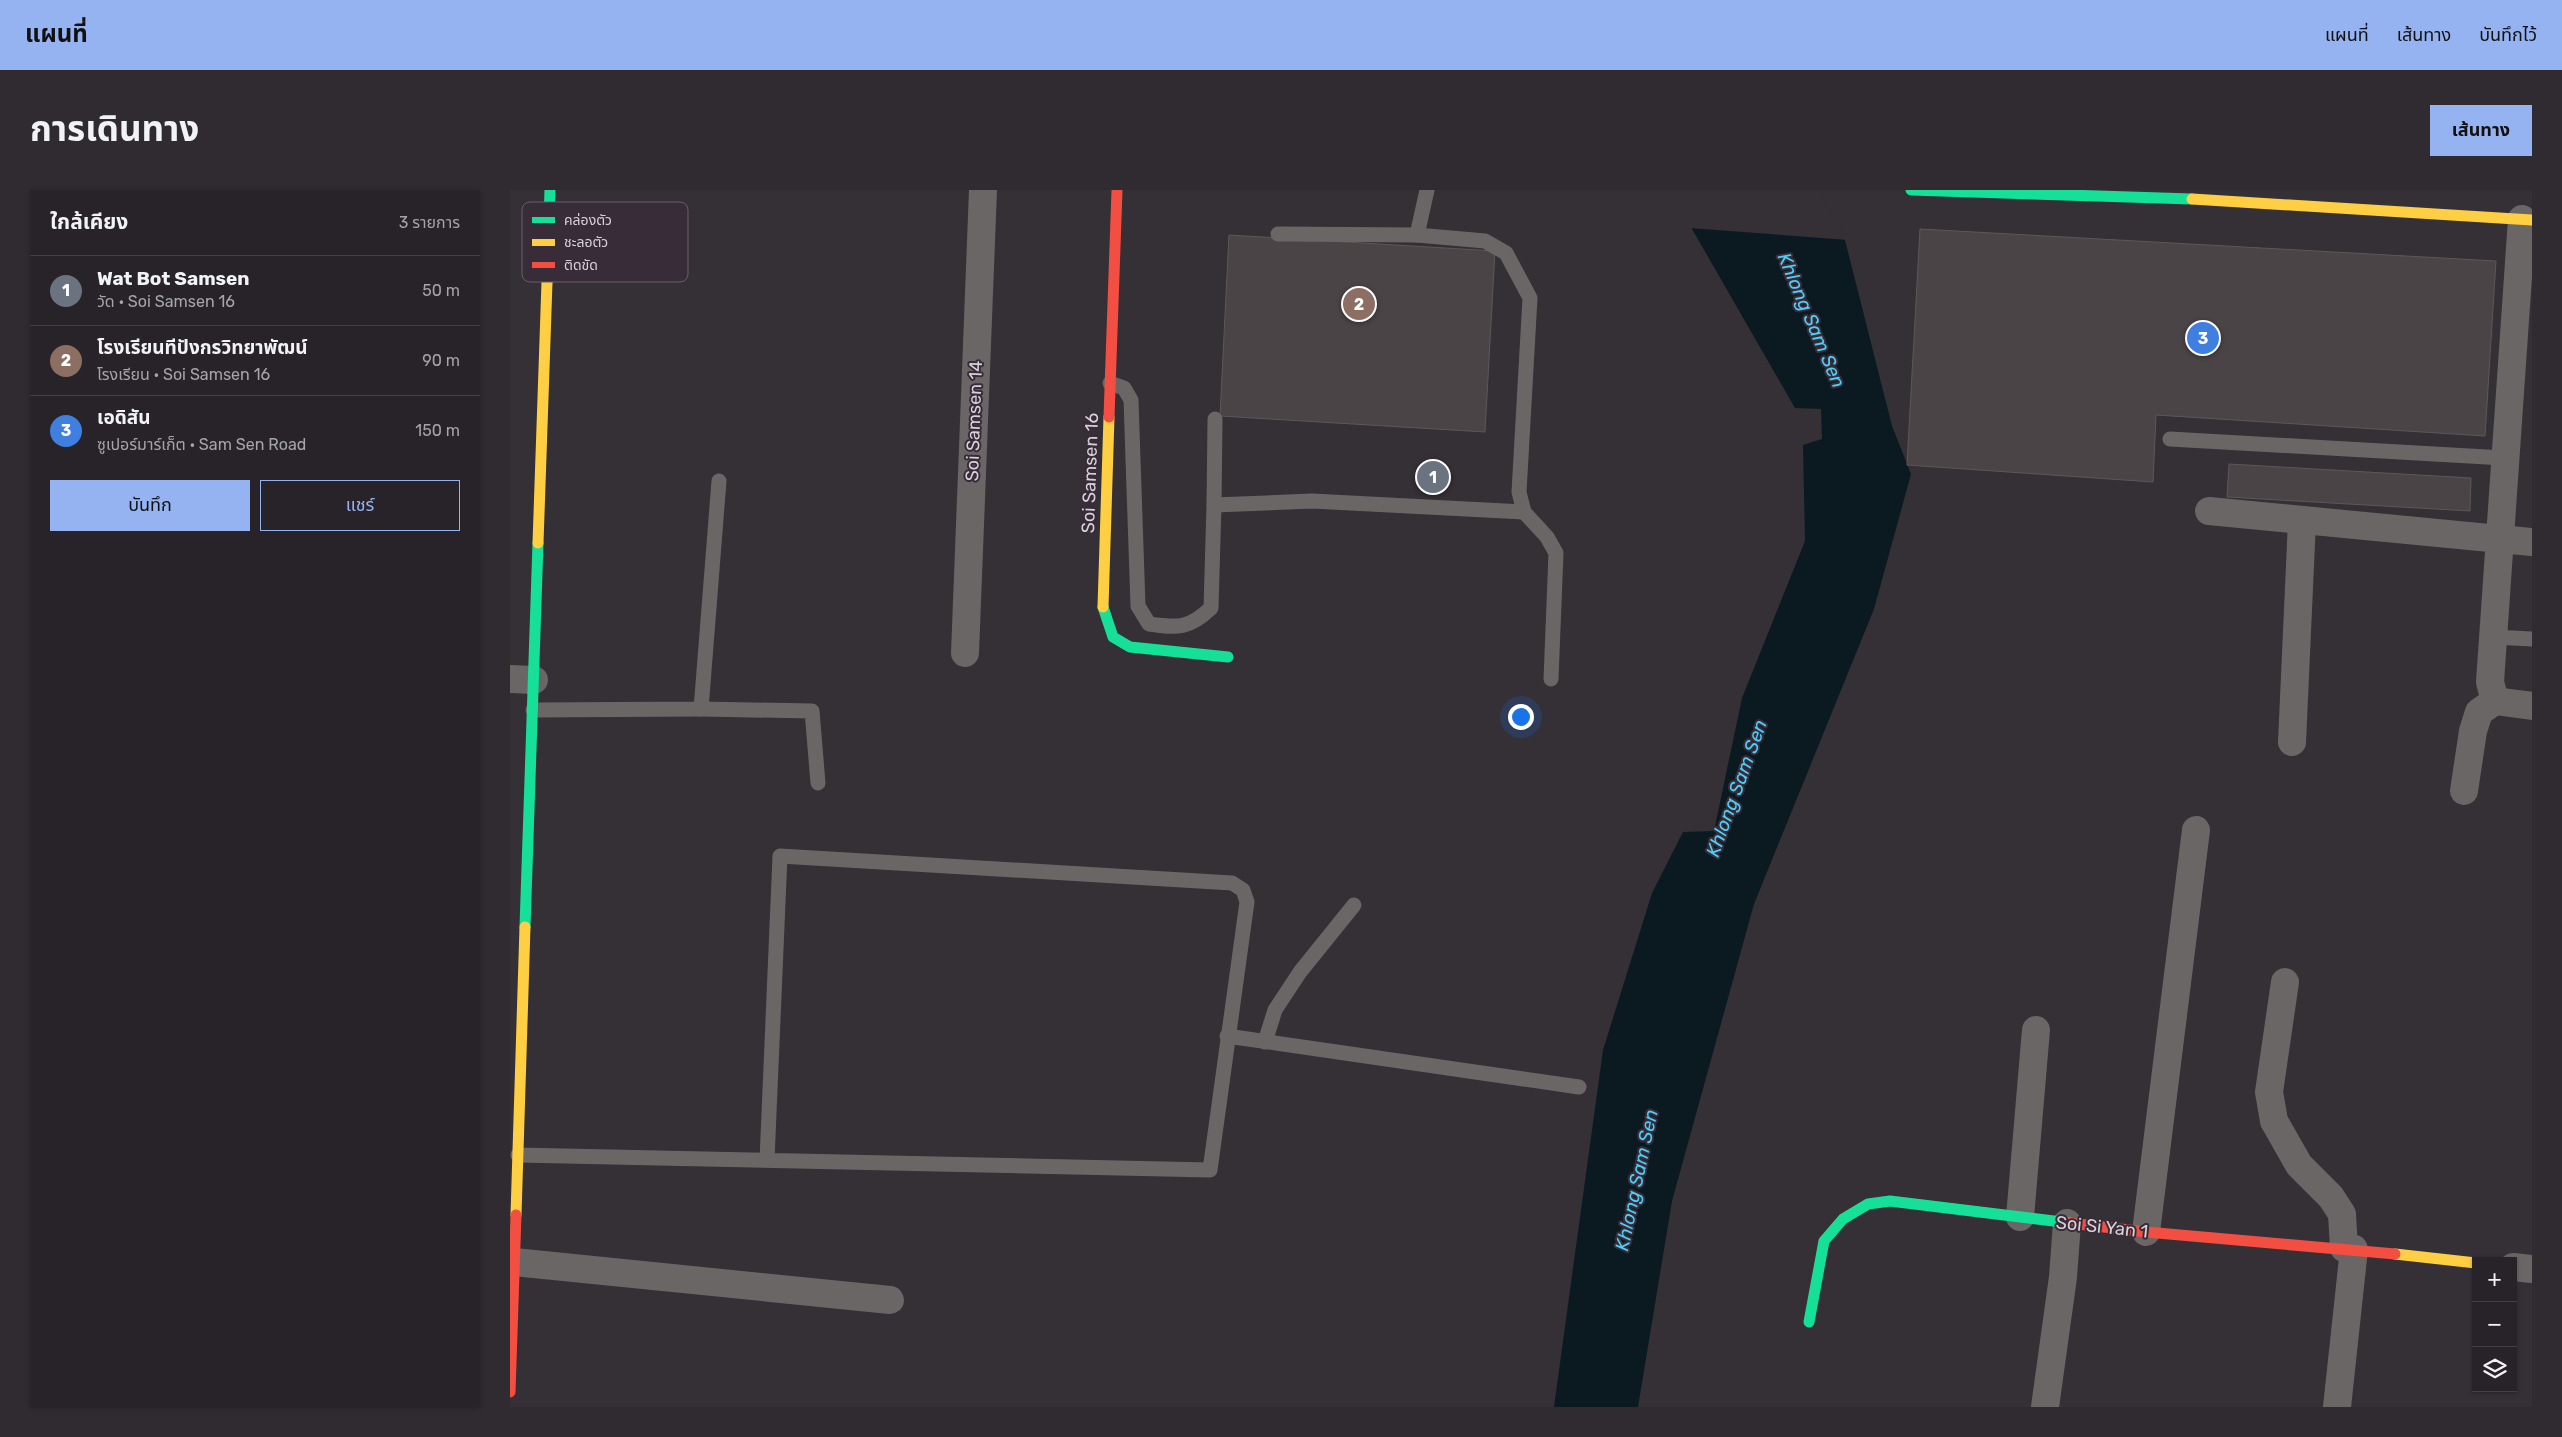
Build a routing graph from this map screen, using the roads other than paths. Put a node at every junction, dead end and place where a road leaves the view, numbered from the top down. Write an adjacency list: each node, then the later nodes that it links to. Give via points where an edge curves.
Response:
1 (983, 190): 23 (street, Soi Samsen 14)
2 (1118, 190): 10 (street, Soi Samsen 16)
3 (1427, 190): 8 (lane)
4 (1911, 190): 5 (street)
5 (2168, 194): 6 (street)
6 (2527, 220): 13 (street)
7 (1278, 234): 8 (lane)
8 (1417, 235): 17 (lane, via 1484,241 1506,253 1530,298 1518,480)
9 (545, 282): 26 (street)
10 (1110, 383): 15 (lane, via 1120,384 1131,400 1138,606 1148,624 1173,628 1197,622 1211,608); 24 (street, Soi Samsen 16, via 1102,609 1113,637 1130,647)
11 (1215, 419): 15 (lane)
12 (2170, 439): 13 (lane)
13 (2504, 458): 19 (street)
14 (719, 481): 29 (lane)
15 (1214, 505): 17 (lane, via 1312,502)
16 (2209, 511): 18 (street)
17 (1524, 512): 25 (lane, via 1547,537 1556,553)
18 (2302, 521): 19 (street); 31 (street)
19 (2500, 540): 20 (street); 21 (street)
20 (2532, 542)
21 (2493, 637): 22 (lane); 27 (street, via 2490,682)
22 (2532, 639)
23 (965, 653)
24 (1228, 657)
25 (1551, 679)
26 (522, 680): 30 (street)
27 (2495, 701): 28 (street); 33 (street, via 2479,712)
28 (2532, 706)
29 (701, 708): 30 (lane); 32 (lane, via 812,711)
30 (533, 710): 41 (street)
31 (2292, 742)
32 (818, 783)
33 (2464, 791)
34 (2196, 830): 46 (street)
35 (1354, 905): 39 (lane, via 1300,972 1275,1010)
36 (2285, 982): 47 (street, via 2269,1092 2274,1121 2300,1165 2331,1197 2342,1214)
37 (2036, 1030): 44 (street)
38 (1227, 1036): 39 (lane); 43 (lane, via 1210,1170); 43 (lane, via 1247,902 1243,890 1232,883 780,856)
39 (1265, 1042): 40 (lane)
40 (1579, 1087)
41 (515, 1124): 42 (street)
42 (518, 1155): 43 (lane); 48 (street)
43 (767, 1160)
44 (2020, 1217): 45 (street, Soi Si Yan 1); 53 (street, Soi Si Yan 1, via 1890,1201 1868,1204 1843,1219 1824,1241)
45 (2067, 1223): 46 (street, Soi Si Yan 1); 55 (street, via 2063,1278)
46 (2146, 1232): 47 (street, Soi Si Yan 1)
47 (2349, 1249): 49 (street, Soi Si Yan 1); 56 (street)
48 (514, 1262): 52 (street); 54 (street)
49 (2472, 1262)
50 (2517, 1267): 51 (street)
51 (2532, 1269)
52 (890, 1300)
53 (1809, 1322)
54 (510, 1392)
55 (2045, 1407)
56 (2337, 1407)

